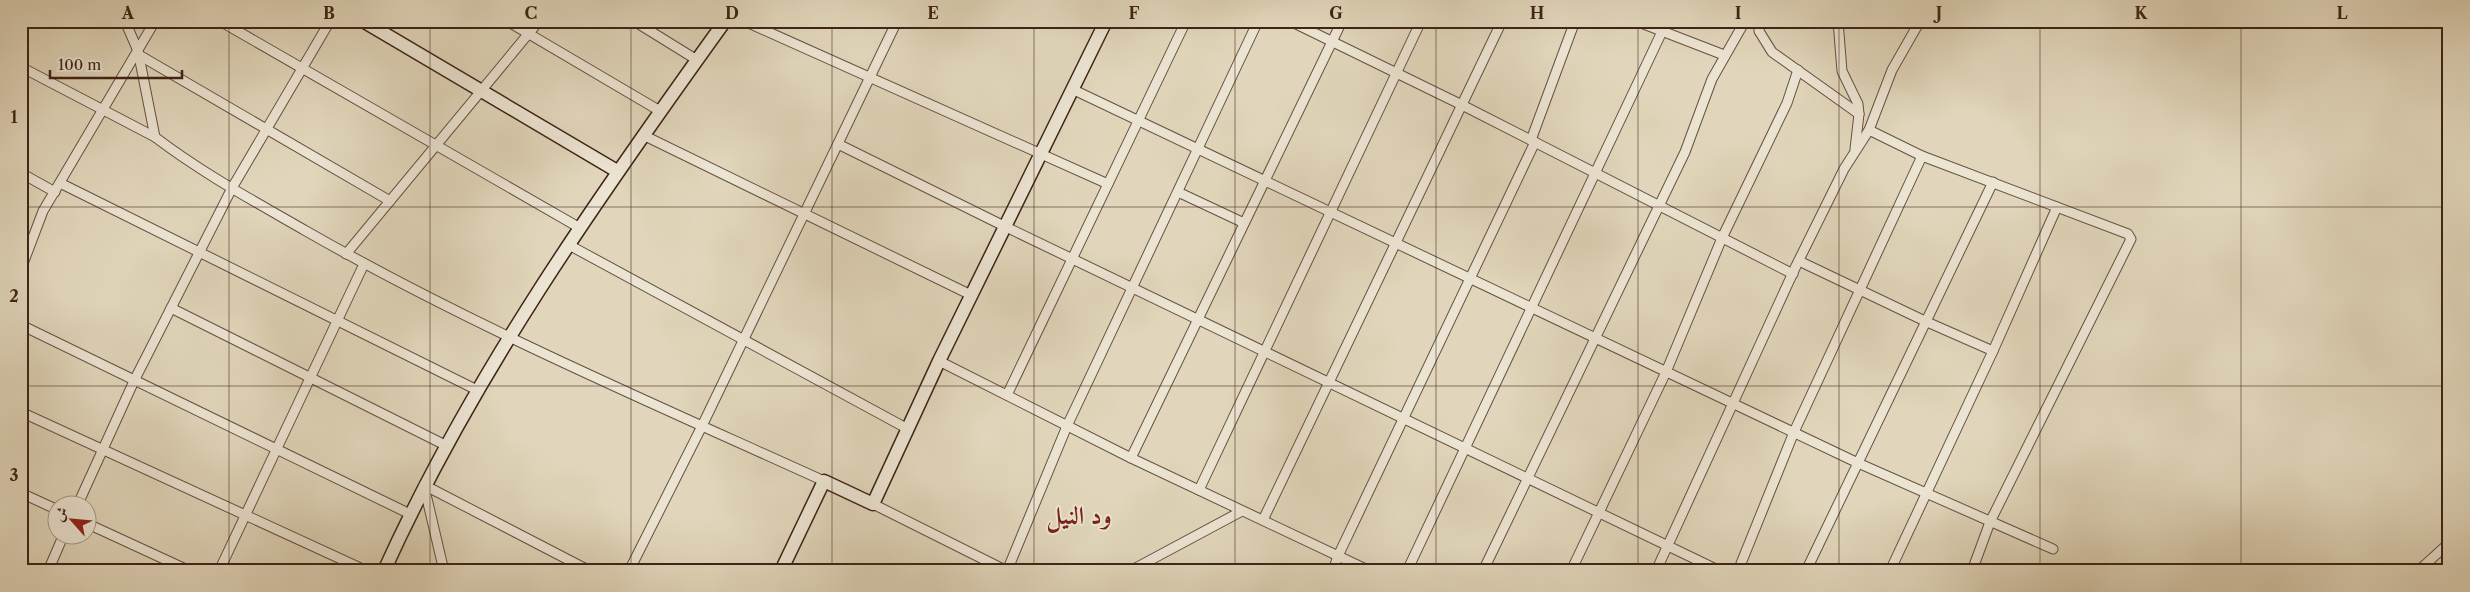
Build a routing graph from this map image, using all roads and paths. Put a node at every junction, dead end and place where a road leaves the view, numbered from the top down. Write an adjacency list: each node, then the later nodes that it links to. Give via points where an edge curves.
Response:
1 (125, 21): 29 (street)
2 (155, 21): 29 (street)
3 (220, 21): 33 (street)
4 (330, 21): 33 (street)
5 (363, 21): 38 (street)
6 (506, 21): 27 (street)
7 (539, 21): 27 (street)
8 (634, 21): 31 (street)
9 (725, 21): 31 (street)
10 (744, 21): 36 (street)
11 (897, 21): 36 (street)
12 (1106, 21): 37 (street)
13 (1186, 21): 43 (street)
14 (1258, 21): 51 (street)
15 (1290, 21): 28 (street)
16 (1342, 21): 28 (street)
17 (1421, 21): 35 (street)
18 (1502, 21): 39 (street)
19 (1576, 21): 48 (street)
20 (1636, 21): 26 (street)
21 (1668, 21): 26 (street)
22 (1746, 21): 30 (street)
23 (1760, 21): 34 (street, via 1760,31 1772,52)
24 (1838, 21): 42 (street, via 1842,71 1858,104)
25 (1920, 21): 45 (street, via 1892,70)
26 (1662, 33): 30 (street); 57 (street)
27 (529, 34): 38 (street); 41 (street)
28 (1332, 42): 35 (street); 58 (street)
29 (138, 53): 40 (street); 44 (street); 47 (street)
30 (1724, 55): 66 (street, via 1712,78 1685,152)
31 (697, 60): 41 (street)
32 (21, 67): 40 (street)
33 (302, 69): 44 (street); 50 (street)
34 (1798, 70): 42 (street); 73 (street, via 1787,103)
35 (1397, 73): 39 (street); 68 (street)
36 (870, 78): 49 (street); 52 (street)
37 (1074, 90): 43 (street); 52 (street)
38 (482, 91): 50 (street); 55 (street)
39 (1462, 105): 48 (street); 74 (street)
40 (103, 110): 47 (street); 60 (street)
41 (660, 111): 46 (street)
42 (1859, 114): 53 (street)
43 (1138, 121): 51 (street); 61 (street)
44 (267, 129): 62 (street); 65 (street)
45 (1869, 130): 53 (street); 54 (street)
46 (643, 135): 55 (street); 69 (street)
47 (154, 137): 62 (street, via 191,165)
48 (1533, 142): 57 (street); 83 (street)
49 (838, 144): 69 (street); 71 (street)
50 (436, 145): 65 (street); 72 (street)
51 (1198, 149): 58 (street); 64 (street)
52 (1042, 154): 61 (street); 71 (street)
53 (1854, 154): 79 (street)
54 (1922, 156): 59 (street); 85 (street)
55 (617, 171): 72 (street)
56 (21, 173): 63 (street)
57 (1595, 173): 66 (street); 87 (street)
58 (1265, 181): 68 (street); 70 (street)
59 (1993, 182): 67 (street); 91 (street)
60 (60, 183): 63 (street); 76 (street)
61 (1108, 184): 78 (street)
62 (232, 188): 76 (street); 77 (street)
63 (55, 192): 81 (street, via 43,211)
64 (1178, 192): 70 (street); 84 (street)
65 (390, 200): 77 (street)
66 (1658, 205): 73 (street); 93 (street)
67 (2057, 208): 96 (street); 132 (street, via 2128,234 2131,239)
68 (1331, 212): 74 (street); 97 (street)
69 (804, 214): 86 (street); 95 (street)
70 (1244, 223): 90 (street)
71 (1004, 226): 78 (street); 86 (street)
72 (580, 228): 75 (street)
73 (1722, 238): 82 (street); 99 (street)
74 (1396, 243): 83 (street); 102 (street)
75 (569, 245): 94 (street); 95 (street)
76 (200, 252): 88 (street); 89 (street)
77 (346, 254): 80 (street)
78 (1072, 259): 84 (street); 104 (street)
79 (1799, 261): 82 (street); 85 (street)
80 (364, 264): 89 (street); 94 (street)
81 (21, 269)
82 (1793, 274): 105 (street)
83 (1470, 278): 87 (street); 107 (street)
84 (1132, 288): 90 (street); 109 (street)
85 (1860, 290): 91 (street); 111 (street)
86 (971, 295): 98 (street)
87 (1532, 307): 93 (street); 113 (street)
88 (171, 308): 100 (street); 101 (street)
89 (337, 320): 100 (street); 103 (street)
90 (1198, 320): 97 (street); 116 (street)
91 (1927, 322): 96 (street); 117 (street)
92 (21, 325): 101 (street)
93 (1595, 337): 99 (street); 118 (street)
94 (510, 338): 103 (street); 108 (street)
95 (744, 339): 108 (street); 110 (street)
96 (1993, 350): 123 (street)
97 (1264, 352): 102 (street); 121 (street)
98 (939, 361): 104 (street); 110 (street)
99 (1666, 372): 105 (street); 129 (street)
100 (310, 378): 112 (street); 115 (street)
101 (134, 381): 114 (street); 115 (street)
102 (1329, 383): 107 (street); 131 (street)
103 (479, 390): 112 (street)
104 (1007, 395): 109 (street)
105 (1734, 403): 111 (street); 136 (street)
106 (21, 412): 114 (street)
107 (1403, 419): 113 (street); 138 (street)
108 (702, 426): 119 (street); 146 (street)
109 (1068, 426): 116 (street); 148 (street)
110 (908, 429): 125 (street)
111 (1794, 432): 117 (street); 157 (street)
112 (447, 446): 120 (street)
113 (1465, 449): 118 (street); 152 (street)
114 (103, 450): 124 (street); 130 (street)
115 (276, 450): 128 (street); 130 (street)
116 (1131, 458): 121 (street)
117 (1858, 463): 123 (street); 158 (street)
118 (1527, 479): 129 (street); 153 (street)
119 (824, 481): 125 (street); 147 (street)
120 (424, 486): 128 (street); 144 (street); 145 (street)
121 (1199, 490): 127 (street)
122 (21, 493): 126 (street)
123 (1927, 493): 132 (street); 159 (street)
124 (83, 494)
125 (873, 504): 148 (street)
126 (48, 505)
127 (1242, 511): 131 (street); 149 (street)
128 (410, 514): 143 (street)
129 (1599, 514): 136 (street); 154 (street)
130 (245, 515): 141 (street); 142 (street)
131 (1263, 520): 138 (street)
132 (1990, 522): 137 (street); 160 (street)
133 (98, 529): 140 (street)
134 (2449, 543): 161 (street)
135 (60, 544): 139 (street)
136 (1667, 547): 155 (street); 156 (street)
137 (2053, 549)
138 (1338, 556): 150 (street); 151 (street)
139 (48, 571)
140 (190, 571)
141 (219, 571)
142 (366, 571)
143 (384, 571)
144 (444, 571)
145 (590, 571)
146 (628, 571)
147 (781, 571)
148 (1007, 571)
149 (1130, 571)
150 (1333, 571)
151 (1370, 571)
152 (1407, 571)
153 (1483, 571)
154 (1571, 571)
155 (1656, 571)
156 (1720, 571)
157 (1738, 571)
158 (1806, 571)
159 (1890, 571)
160 (1972, 571)
161 (2418, 571)

